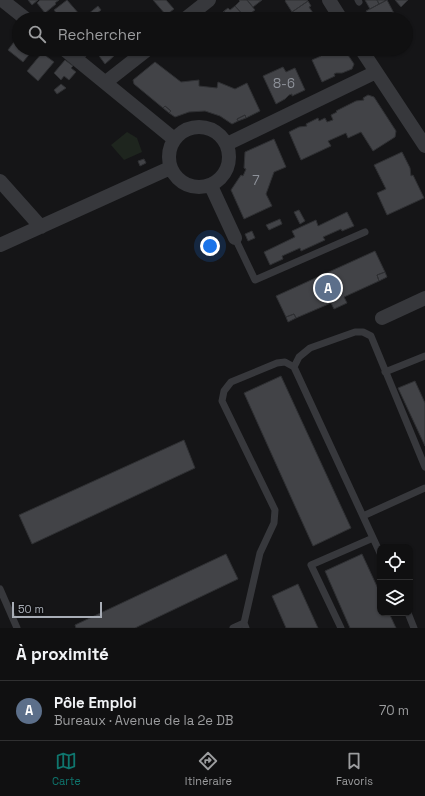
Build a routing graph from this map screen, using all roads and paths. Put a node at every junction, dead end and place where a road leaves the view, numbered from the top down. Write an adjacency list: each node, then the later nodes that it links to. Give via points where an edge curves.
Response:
1 (2, 0): 4 (street)
2 (209, 0): 5 (street)
3 (329, 0): 6 (street)
4 (17, 12)
5 (194, 12)
6 (337, 12)
7 (73, 56): 11 (street)
8 (139, 56): 11 (street)
9 (366, 56): 10 (street)
10 (376, 72): 13 (street); 14 (street)
11 (106, 82): 12 (street)
12 (174, 140): 13 (street, via 182,132 202,127 212,129); 15 (street, via 168,158)
13 (227, 144): 17 (street, via 230,160 228,168)
14 (425, 146)
15 (170, 168): 17 (street, via 182,183 191,187); 18 (street)
16 (0, 181): 18 (street)
17 (211, 186): 20 (street)
18 (41, 227): 21 (street)
19 (365, 232): 20 (lane, via 255,280)
20 (235, 238)
21 (0, 245)
22 (425, 298): 23 (street)
23 (382, 318)
24 (425, 356): 26 (lane)
25 (294, 366): 26 (lane, via 310,348 355,332 364,332 371,336); 29 (lane); 34 (lane, via 285,362 277,363 231,382 224,391 222,401 275,510 274,523 260,553)
26 (386, 372): 27 (lane)
27 (425, 467)
28 (425, 488): 29 (lane)
29 (363, 516): 30 (lane)
30 (373, 538): 31 (lane); 37 (lane, via 311,565)
31 (377, 547)
32 (0, 588): 35 (lane)
33 (409, 616): 38 (lane)
34 (245, 626): 36 (lane)
35 (17, 628)
36 (233, 628)
37 (341, 628)
38 (414, 628)

